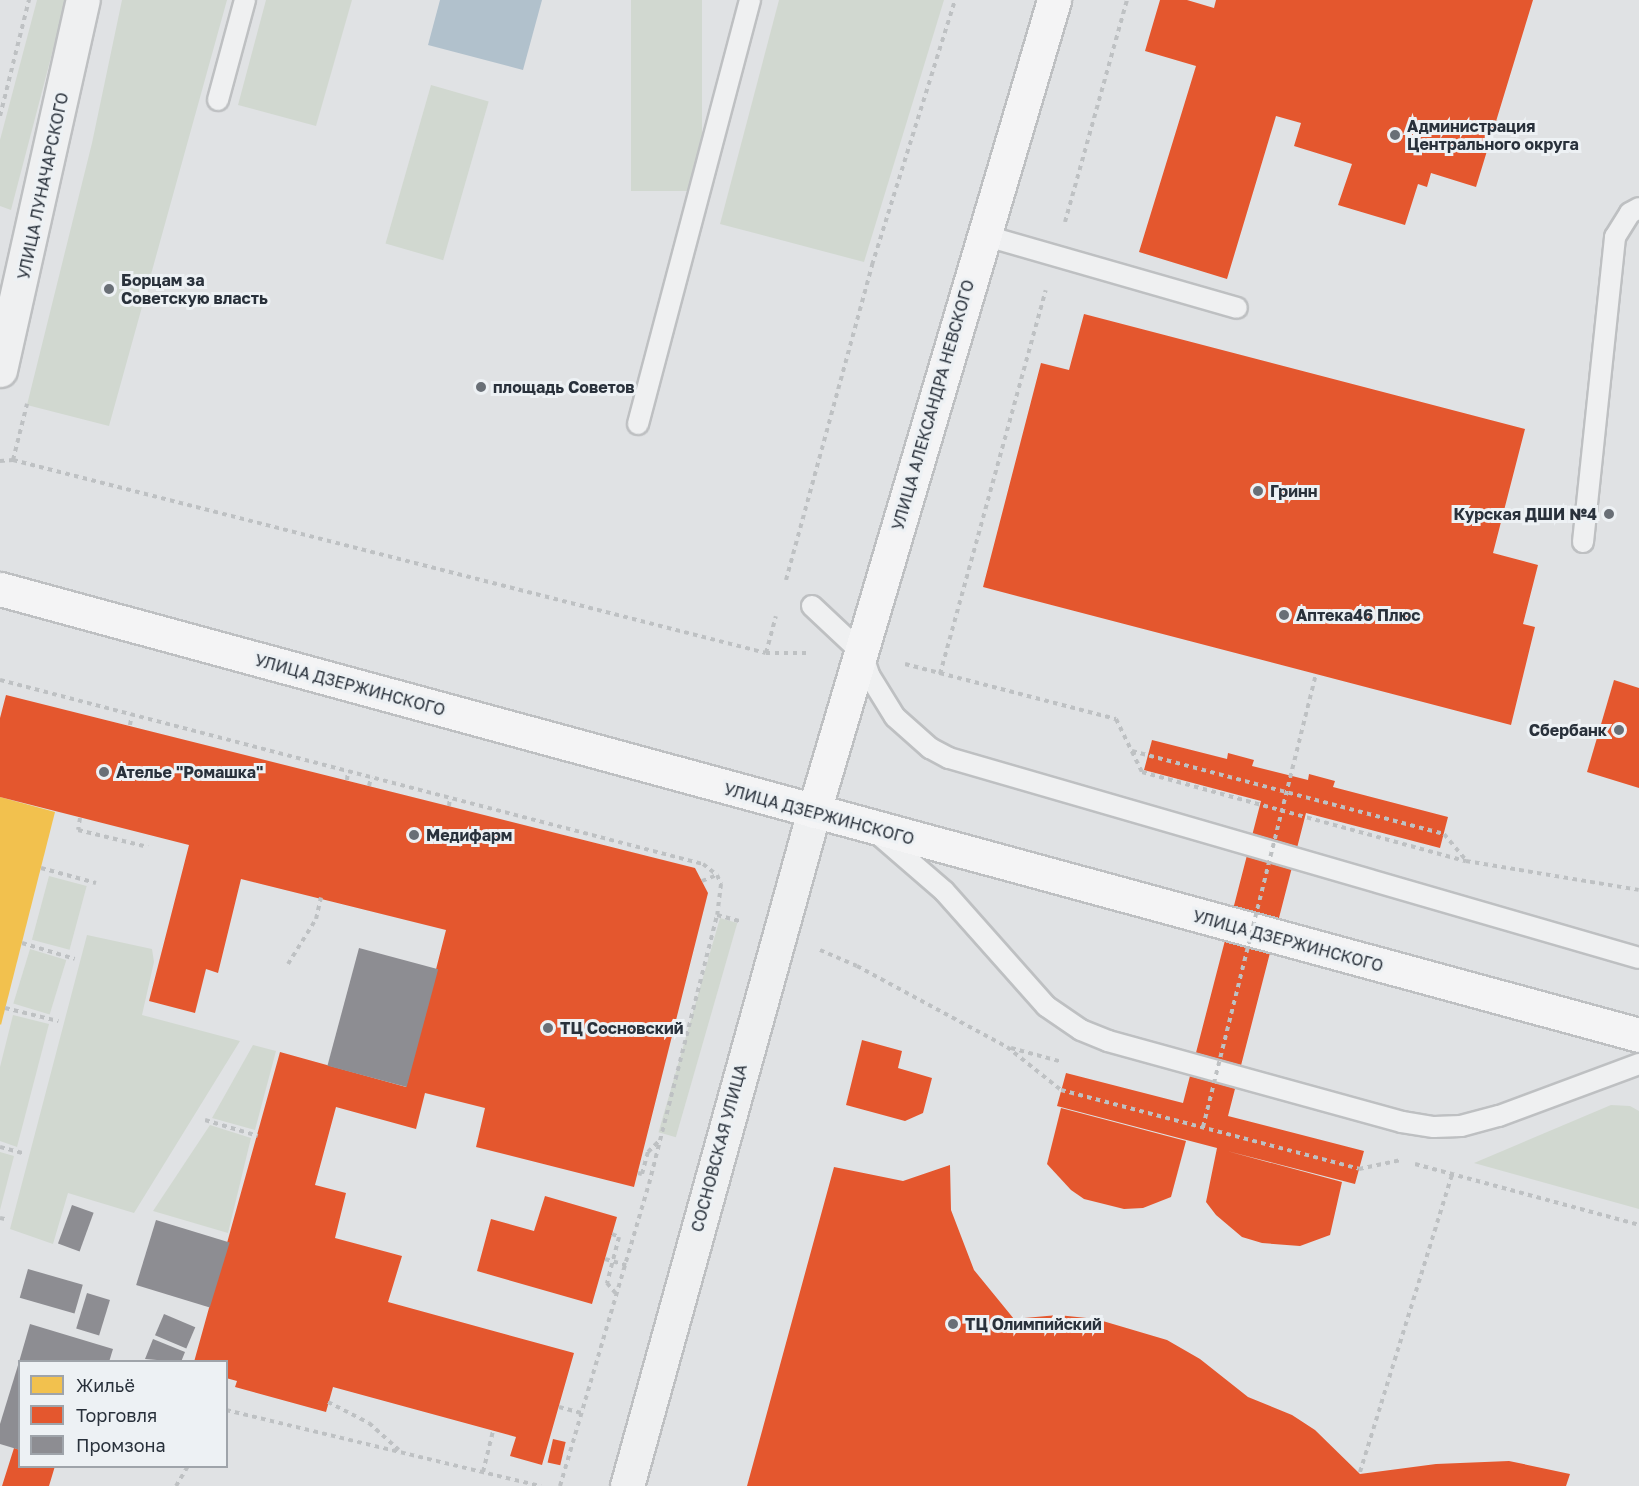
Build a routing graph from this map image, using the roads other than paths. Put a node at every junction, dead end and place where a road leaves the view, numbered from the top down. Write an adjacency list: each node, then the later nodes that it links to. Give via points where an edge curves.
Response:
1 (83, 0): 9 (street, УЛИЦА ЛУНАЧАРСКОГО)
2 (246, 0): 5 (lane)
3 (750, 0): 10 (lane)
4 (1054, 0): 7 (main road, УЛИЦА АЛЕКСАНДРА НЕВСКОГО)
5 (218, 100)
6 (1639, 207): 11 (lane, via 1630,213 1615,237)
7 (982, 235): 8 (lane); 14 (main road, УЛИЦА АЛЕКСАНДРА НЕВСКОГО)
8 (1237, 308)
9 (0, 370)
10 (638, 424)
11 (1583, 542)
12 (0, 589): 15 (main road, УЛИЦА ДЗЕРЖИНСКОГО)
13 (812, 606): 14 (lane)
14 (862, 653): 15 (main road, УЛИЦА АЛЕКСАНДРА НЕВСКОГО); 17 (lane, via 869,675 895,717 921,741 949,758)
15 (814, 811): 16 (main road, УЛИЦА ДЗЕРЖИНСКОГО); 20 (street, СОСНОВСКАЯ УЛИЦА)
16 (871, 828): 18 (main road, УЛИЦА ДЗЕРЖИНСКОГО); 19 (lane, via 944,891 1046,1006 1081,1030 1108,1041 1402,1122 1434,1127 1461,1126 1499,1116)
17 (1639, 958)
18 (1639, 1035)
19 (1639, 1064)
20 (627, 1486)

